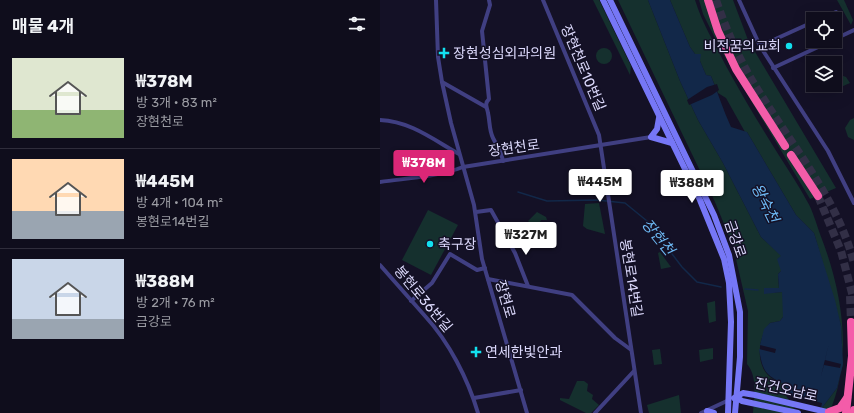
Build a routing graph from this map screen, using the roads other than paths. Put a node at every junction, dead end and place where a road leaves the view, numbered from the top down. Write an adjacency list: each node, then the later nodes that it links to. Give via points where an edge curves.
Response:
1 (436, 0): 14 (street, 장현로, via 438,57)
2 (489, 0): 15 (street, via 490,5 482,30 489,86)
3 (543, 0): 20 (street, 장현천로10번길, via 599,136)
4 (604, 0): 16 (main road, 금강로)
5 (610, 0): 40 (main road, 금강로, via 714,215 729,255 738,293 741,336)
6 (708, 0): 21 (highway, via 718,31 736,69)
7 (740, 0): 11 (street)
8 (806, 25): 11 (street)
9 (854, 30): 10 (street)
10 (842, 36)
11 (760, 46): 13 (street)
12 (814, 48): 13 (street)
13 (773, 68): 28 (street, via 828,151)
14 (442, 82): 15 (street); 22 (street, 장현로)
15 (486, 107): 24 (street, via 493,139 501,150)
16 (659, 117): 18 (main road, via 657,129); 19 (main road, 금강로)
17 (380, 120): 22 (street, via 410,126)
18 (651, 136): 19 (main road); 20 (street, 장현천로)
19 (672, 143): 42 (main road, 금강로, via 719,243 727,273 730,294)
20 (599, 146): 24 (street, 장현천로); 36 (street, 봉현로14번길)
21 (785, 146)
22 (459, 154): 25 (street, 장현로)
23 (791, 155): 27 (highway)
24 (503, 161): 25 (street, 장현천로)
25 (463, 167): 26 (street, 장현천로, via 449,172); 29 (street, 장현로)
26 (380, 182)
27 (818, 196)
28 (854, 203)
29 (476, 212): 31 (street, 장현로); 33 (street, via 491,210 516,253)
30 (380, 265): 34 (street, 봉현로36번길)
31 (485, 268): 32 (street, 장현로); 34 (street, via 477,270 450,254 432,283)
32 (488, 279): 33 (street); 38 (street, 장현로)
33 (528, 286): 36 (street, via 572,295 615,338)
34 (411, 301): 41 (street, 봉현로36번길, via 443,339)
35 (851, 322): 39 (highway)
36 (630, 349): 37 (street, 봉현로14번길)
37 (634, 371): 46 (street); 47 (street, 봉현로14번길)
38 (521, 390): 41 (street); 45 (street, 장현로)
39 (849, 393): 51 (highway, via 840,408); 52 (highway)
40 (736, 397): 42 (main road, 진건오남로); 49 (main road, 금강로); 50 (main road, 진건오남로); 51 (main road, 진건오남로, via 746,393)
41 (474, 398): 44 (street, 봉현로36번길)
42 (729, 400): 43 (street); 48 (main road, 금강로)
43 (707, 412)
44 (478, 413)
45 (527, 413)
46 (595, 413)
47 (641, 413)
48 (728, 413)
49 (735, 413)
50 (798, 413)
51 (830, 413)
52 (846, 413)

